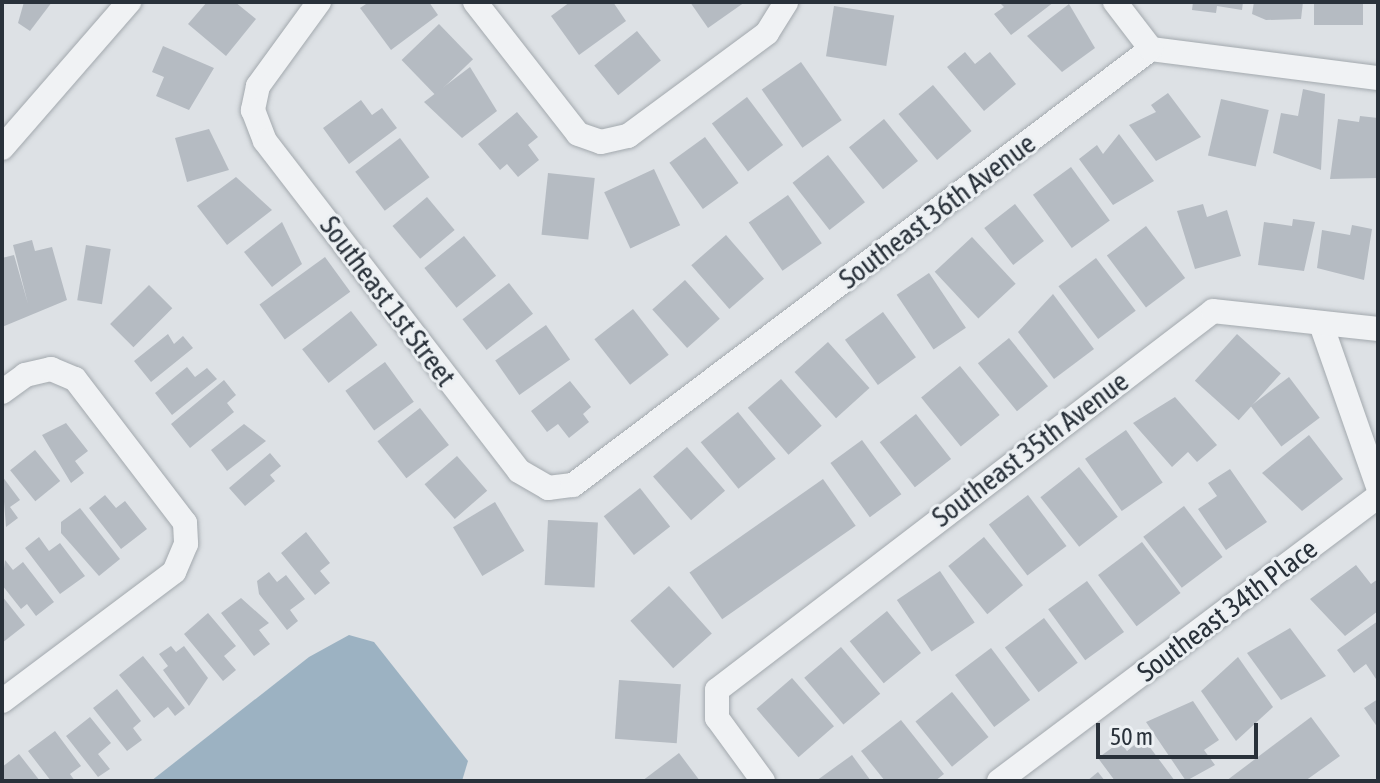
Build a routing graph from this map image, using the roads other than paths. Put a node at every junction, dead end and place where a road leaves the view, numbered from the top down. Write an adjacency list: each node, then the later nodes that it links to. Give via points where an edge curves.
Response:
1 (129, 2): 8 (street)
2 (319, 2): 12 (street, Southeast 1st Street, via 258,86 253,110 265,141 519,471)
3 (475, 2): 4 (street, via 578,134 601,142 628,136 767,33)
4 (786, 2)
5 (1115, 2): 6 (street)
6 (1151, 49): 7 (street); 12 (street, Southeast 36th Avenue, via 573,485)
7 (1378, 78)
8 (2, 148)
9 (1321, 324): 10 (street, Southeast 35th Avenue); 13 (street); 16 (street, Southeast 35th Avenue, via 1213,311 717,690 717,718)
10 (1378, 329)
11 (2, 392): 15 (street, via 25,375 51,369 75,379 185,523 186,544 174,572)
12 (535, 482)
13 (1378, 487)
14 (1378, 496): 17 (street, Southeast 34th Place)
15 (2, 701)
16 (763, 781)
17 (999, 781)

